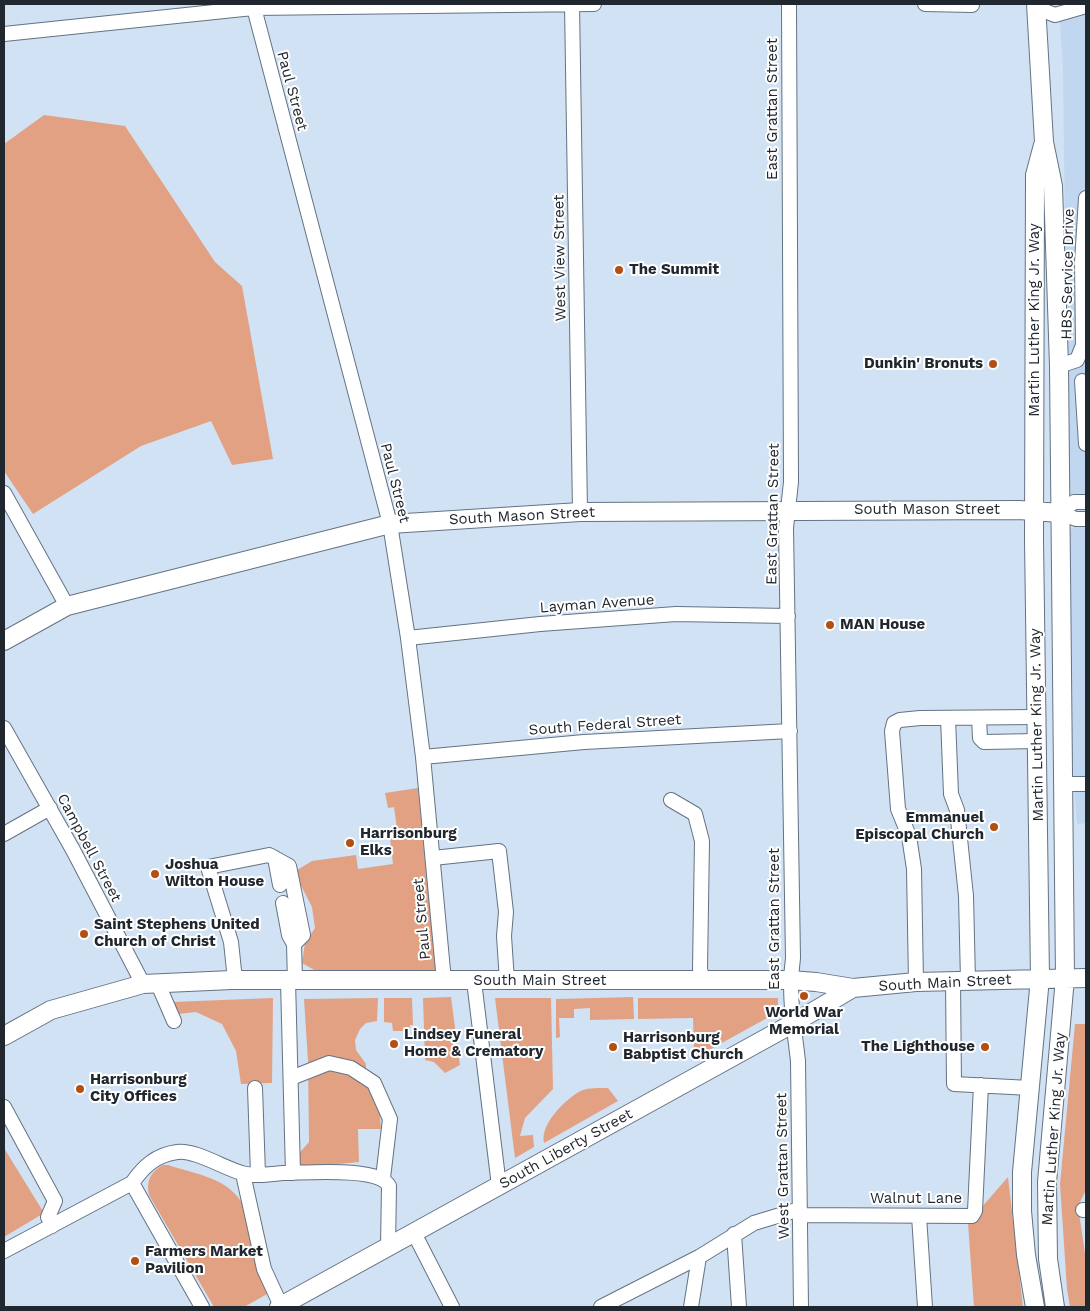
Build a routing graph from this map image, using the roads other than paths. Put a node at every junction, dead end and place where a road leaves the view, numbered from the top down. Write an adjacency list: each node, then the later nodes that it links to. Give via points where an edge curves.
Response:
1 (572, 4): 2 (street); 6 (street); 20 (street, West View Street)
2 (594, 4)
3 (789, 4): 18 (street, East Grattan Street, via 792,482)
4 (925, 4): 5 (street)
5 (972, 5)
6 (253, 6): 9 (street); 23 (street, Paul Street)
7 (1037, 6): 8 (street, via 1055,14); 10 (main road, Martin Luther King Jr. Way)
8 (1086, 6)
9 (4, 34)
10 (1044, 142): 12 (main road, Martin Luther King Jr. Way, via 1053,186); 19 (main road, Martin Luther King Jr. Way, via 1035,175)
11 (1086, 198): 12 (street, HBS Service Drive, via 1082,262 1083,345 1077,360)
12 (1059, 366): 21 (main road, Martin Luther King Jr. Way)
13 (1082, 381): 14 (street)
14 (1085, 415): 15 (street)
15 (1086, 444)
16 (4, 493): 24 (street)
17 (1086, 502): 21 (street, via 1074,502)
18 (788, 511): 19 (main road, South Mason Street); 20 (main road, South Mason Street); 25 (street, East Grattan Street)
19 (1034, 511): 21 (main road, South Mason Street); 28 (main road, Martin Luther King Jr. Way)
20 (580, 512): 23 (main road, South Mason Street)
21 (1060, 513): 22 (street, South Mason Street); 35 (main road, Martin Luther King Jr. Way)
22 (1086, 519)
23 (390, 524): 24 (main road, South Mason Street); 26 (street, Paul Street)
24 (67, 606): 27 (main road, South Mason Street)
25 (788, 616): 26 (street, Layman Avenue, via 676,614); 32 (street, East Grattan Street)
26 (408, 638): 34 (street, Paul Street)
27 (4, 641)
28 (1036, 717): 30 (street); 33 (main road, Martin Luther King Jr. Way)
29 (948, 718): 30 (street); 55 (street, via 951,794 957,810 966,896); 56 (street, via 900,720 894,723 892,731 898,809 909,836 914,869)
30 (979, 718): 33 (street, via 980,738 984,742)
31 (4, 728): 38 (street, Campbell Street)
32 (790, 731): 34 (street, South Federal Street, via 584,742); 50 (street, East Grattan Street, via 793,958)
33 (1037, 741): 45 (main road, Martin Luther King Jr. Way)
34 (423, 756): 41 (street, Paul Street)
35 (1062, 784): 36 (street); 46 (main road, Martin Luther King Jr. Way)
36 (1086, 784)
37 (671, 800): 49 (street, via 695,814 702,841 700,969)
38 (50, 808): 39 (street); 57 (street, Campbell Street)
39 (4, 834)
40 (275, 858): 42 (street); 44 (street, via 289,866 303,935); 48 (street, via 269,855 208,867 231,942)
41 (433, 858): 52 (street, Paul Street); 54 (street, via 499,851 506,912)
42 (280, 885)
43 (283, 903): 44 (street)
44 (294, 944): 51 (street)
45 (1040, 978): 46 (main road, South Main Street); 55 (main road, South Main Street); 65 (main road, Martin Luther King Jr. Way)
46 (1065, 978): 47 (main road, South Main Street); 90 (main road, Martin Luther King Jr. Way, via 1047,1182 1048,1259)
47 (1086, 978)
48 (235, 980): 51 (main road, South Main Street); 57 (main road, South Main Street)
49 (703, 980): 50 (main road, South Main Street); 54 (main road, South Main Street)
50 (790, 980): 58 (main road, South Main Street); 60 (street, East Grattan Street)
51 (292, 981): 52 (main road, South Main Street); 62 (street)
52 (444, 981): 53 (main road, South Main Street)
53 (474, 981): 54 (main road, South Main Street); 72 (street)
54 (507, 981)
55 (960, 981): 56 (main road, South Main Street); 63 (street, via 954,1084)
56 (916, 982): 58 (main road, South Main Street)
57 (151, 984): 59 (street, Campbell Street); 61 (main road, South Main Street, via 51,1010)
58 (853, 988): 60 (main road, South Liberty Street)
59 (174, 1021)
60 (792, 1024): 72 (main road, South Liberty Street); 73 (street, West Grattan Street, via 798,1061)
61 (4, 1036)
62 (291, 1078): 67 (street); 70 (street, via 328,1063 351,1068 374,1083 390,1119)
63 (982, 1086): 65 (street); 74 (street, Walnut Lane, via 975,1213 970,1216)
64 (255, 1088): 69 (street)
65 (1030, 1088): 89 (main road, Martin Luther King Jr. Way, via 1022,1172 1022,1211)
66 (4, 1107): 75 (street, via 55,1201 48,1217)
67 (293, 1173): 69 (street); 70 (street, via 340,1172)
68 (243, 1174): 69 (street); 71 (street, via 179,1151 153,1160); 82 (street, via 264,1269)
69 (258, 1174)
70 (383, 1178): 78 (street, via 389,1186)
71 (132, 1182): 75 (street); 81 (street)
72 (500, 1186): 76 (main road, South Liberty Street)
73 (800, 1212): 74 (street, Walnut Lane); 77 (street, Walnut Lane, via 760,1220); 87 (street, West Grattan Street)
74 (919, 1216): 88 (street)
75 (52, 1226): 79 (street)
76 (414, 1233): 78 (main road, South Liberty Street); 83 (street)
77 (734, 1234): 80 (street, Walnut Lane); 86 (street)
78 (388, 1247): 82 (main road, South Liberty Street)
79 (4, 1251)
80 (699, 1257): 84 (street, Walnut Lane); 85 (street)
81 (202, 1307)
82 (280, 1307)
83 (452, 1307)
84 (601, 1307)
85 (691, 1307)
86 (739, 1307)
87 (801, 1307)
88 (925, 1307)
89 (1035, 1307)
90 (1055, 1307)

